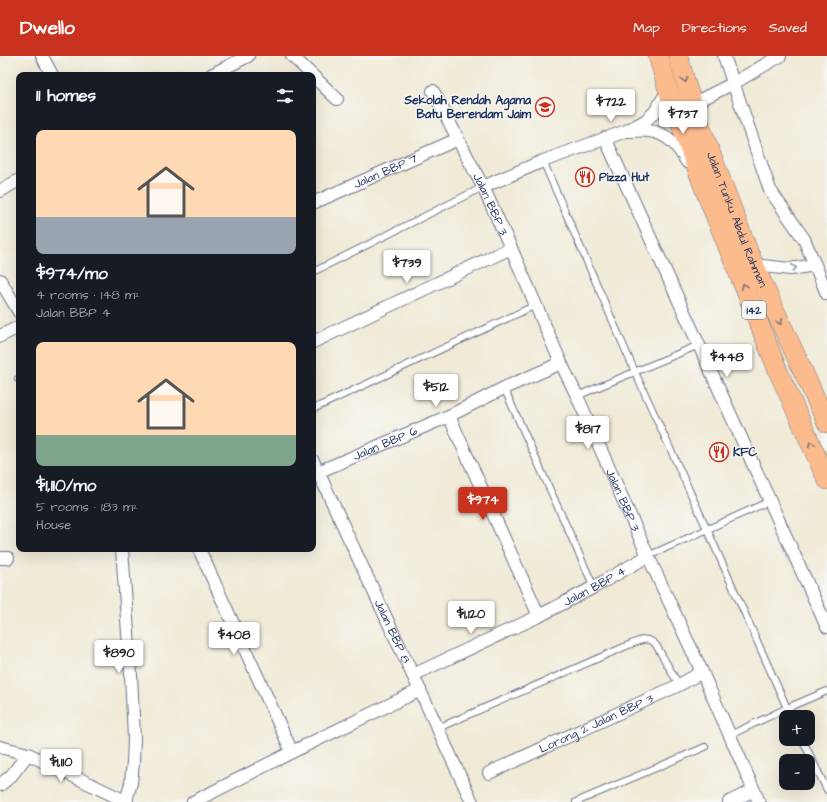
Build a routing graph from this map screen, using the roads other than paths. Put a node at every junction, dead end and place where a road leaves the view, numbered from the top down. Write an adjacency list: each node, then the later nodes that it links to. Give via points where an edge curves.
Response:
1 (42, 56): 8 (street)
2 (248, 56): 9 (street)
3 (292, 56): 10 (street)
4 (658, 56): 13 (main road, Jalan Tunku Abdul Rahman / 142)
5 (678, 56): 16 (main road, Jalan Tunku Abdul Rahman / 142, one-way to 16)
6 (724, 56): 12 (street)
7 (780, 56): 12 (street)
8 (50, 72)
9 (217, 72)
10 (310, 72)
11 (316, 78): 15 (street)
12 (734, 83): 16 (street); 28 (street, via 770,190 804,239)
13 (668, 90): 17 (street, via 655,112 645,121); 19 (main road, Jalan Tunku Abdul Rahman / 142)
14 (433, 91): 20 (street, Jalan BBP 3)
15 (337, 99)
16 (692, 104): 19 (street, via 685,111 683,119); 29 (main road, Jalan Tunku Abdul Rahman / 142)
17 (626, 131): 18 (street); 25 (street, via 648,130 671,139 680,149)
18 (605, 138): 21 (street); 38 (street)
19 (685, 138): 25 (main road, Jalan Tunku Abdul Rahman / 142)
20 (458, 139): 23 (street, Jalan BBP 3); 26 (street, Jalan BBP 7)
21 (543, 161): 23 (street); 40 (lane)
22 (16, 182): 24 (street)
23 (483, 187): 27 (street, Jalan BBP 3); 30 (lane)
24 (0, 191)
25 (706, 193): 48 (main road, Jalan Tunku Abdul Rahman / 142, one-way to 25, via 779,373)
26 (316, 202)
27 (511, 248): 33 (street, Jalan BBP 3); 37 (street)
28 (815, 265): 29 (street, one-way to 28, via 790,269); 32 (street)
29 (755, 266): 45 (main road, Jalan Tunku Abdul Rahman / 142, one-way to 45)
30 (316, 270)
31 (0, 280): 34 (street)
32 (827, 294)
33 (536, 305): 39 (street, Jalan BBP 3); 43 (lane)
34 (16, 307)
35 (16, 328): 36 (street)
36 (0, 336)
37 (316, 341)
38 (699, 345): 40 (lane); 49 (street)
39 (561, 363): 41 (street, Jalan BBP 6); 42 (street, Jalan BBP 3)
40 (635, 372): 42 (lane); 50 (lane)
41 (504, 388): 44 (street, Jalan BBP 6); 54 (lane)
42 (577, 396): 53 (street, Jalan BBP 3)
43 (316, 408)
44 (449, 416): 47 (street, Jalan BBP 6); 55 (street)
45 (827, 423)
46 (316, 468): 47 (street, Jalan BBP 8)
47 (318, 472): 58 (street, Jalan BBP 8)
48 (827, 480)
49 (770, 501): 50 (lane); 56 (street)
50 (707, 529): 53 (lane); 62 (lane)
51 (122, 552): 74 (street, via 134,732 131,783)
52 (199, 552): 68 (street)
53 (648, 556): 54 (street, Jalan BBP 4); 57 (street, Jalan BBP 3)
54 (594, 587): 55 (street, Jalan BBP 4)
55 (539, 616): 58 (street, Jalan BBP 4)
56 (827, 627)
57 (702, 672): 59 (street, Lorong 2 Jalan BBP 3); 64 (street, Jalan BBP 3)
58 (413, 675): 60 (street, Jalan BBP 8)
59 (679, 685): 63 (lane, via 656,645 647,639); 70 (street, Lorong 2 Jalan BBP 3)
60 (420, 690): 63 (street, Jalan BBP 8); 68 (street)
61 (827, 691): 62 (lane)
62 (787, 708): 64 (lane)
63 (438, 728): 76 (street, Jalan BBP 8)
64 (730, 735): 72 (street, Jalan BBP 3)
65 (805, 746): 73 (lane)
66 (0, 747): 69 (street)
67 (705, 747): 77 (lane)
68 (292, 752): 75 (street)
69 (28, 754): 71 (street, via 11,776); 74 (street)
70 (489, 773)
71 (0, 785)
72 (754, 790): 78 (street); 79 (street, Jalan BBP 3)
73 (827, 790)
74 (126, 802)
75 (193, 802)
76 (472, 802)
77 (576, 802)
78 (729, 802)
79 (759, 802)

